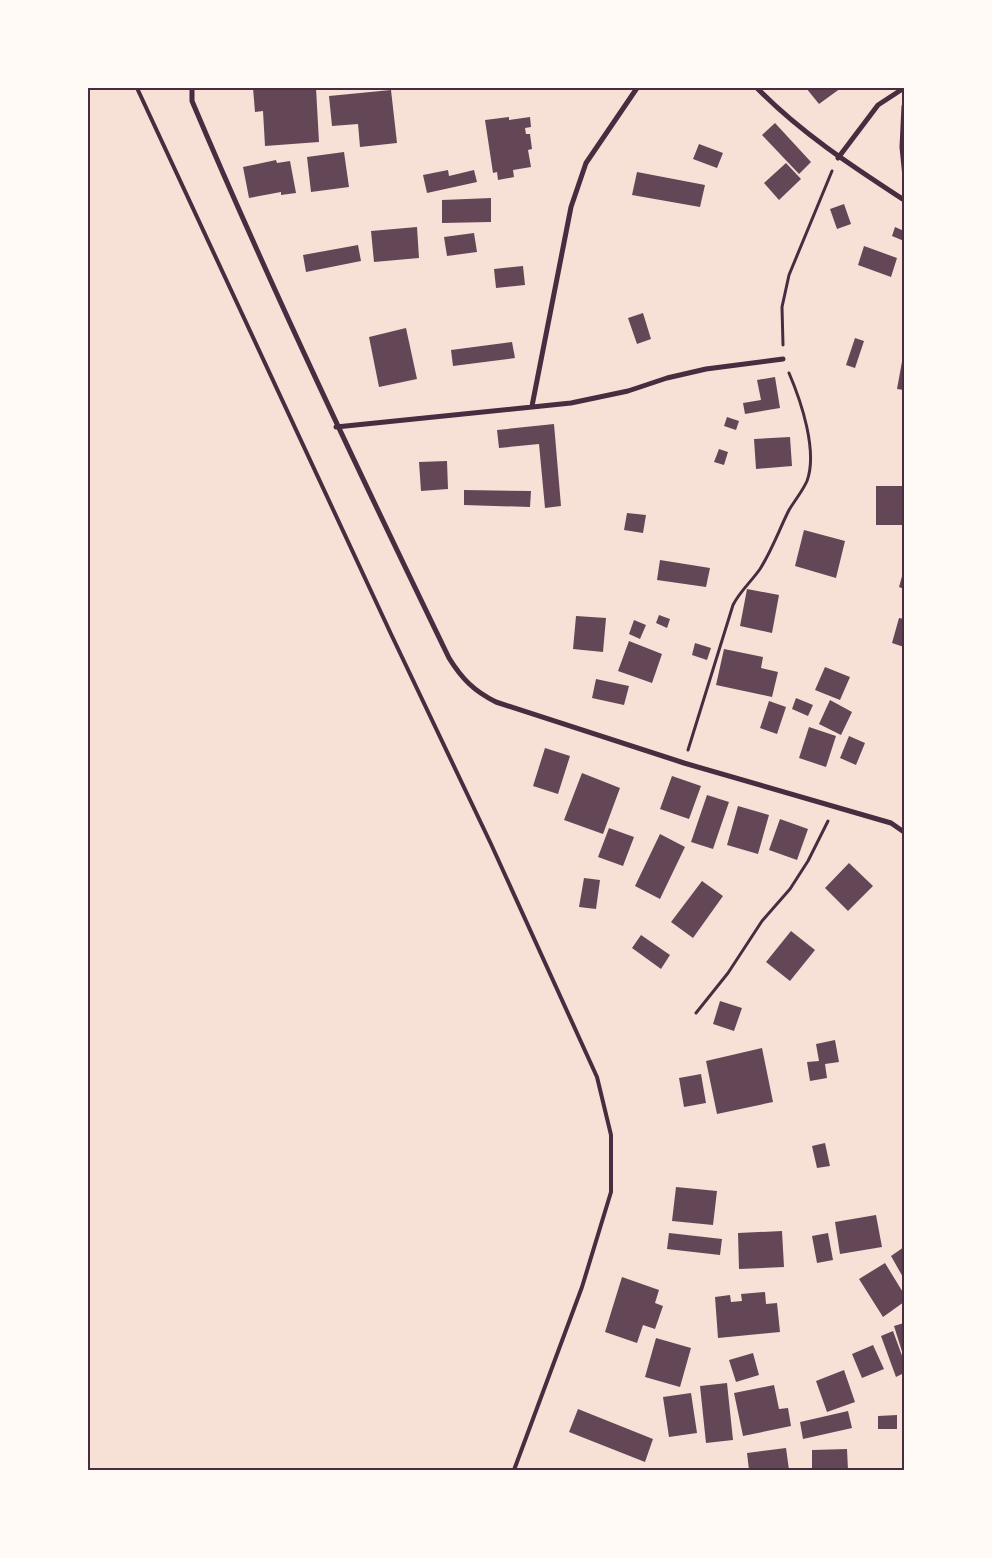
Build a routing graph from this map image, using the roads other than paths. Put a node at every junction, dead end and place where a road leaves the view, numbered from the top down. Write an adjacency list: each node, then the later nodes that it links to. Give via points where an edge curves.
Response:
1 (137, 88): 12 (lane, via 598,1077 611,1135 611,1192 582,1286)
2 (192, 88): 10 (street, via 192,101)
3 (637, 88): 9 (street, via 586,163 571,207)
4 (757, 88): 6 (street)
5 (904, 88): 6 (street, via 878,105)
6 (838, 158): 7 (street)
7 (904, 200)
8 (783, 359): 9 (street, via 706,369 628,392)
9 (532, 406): 10 (street)
10 (336, 427): 11 (street, via 449,658 476,692 513,708 684,763 891,823)
11 (904, 832)
12 (514, 1470)

